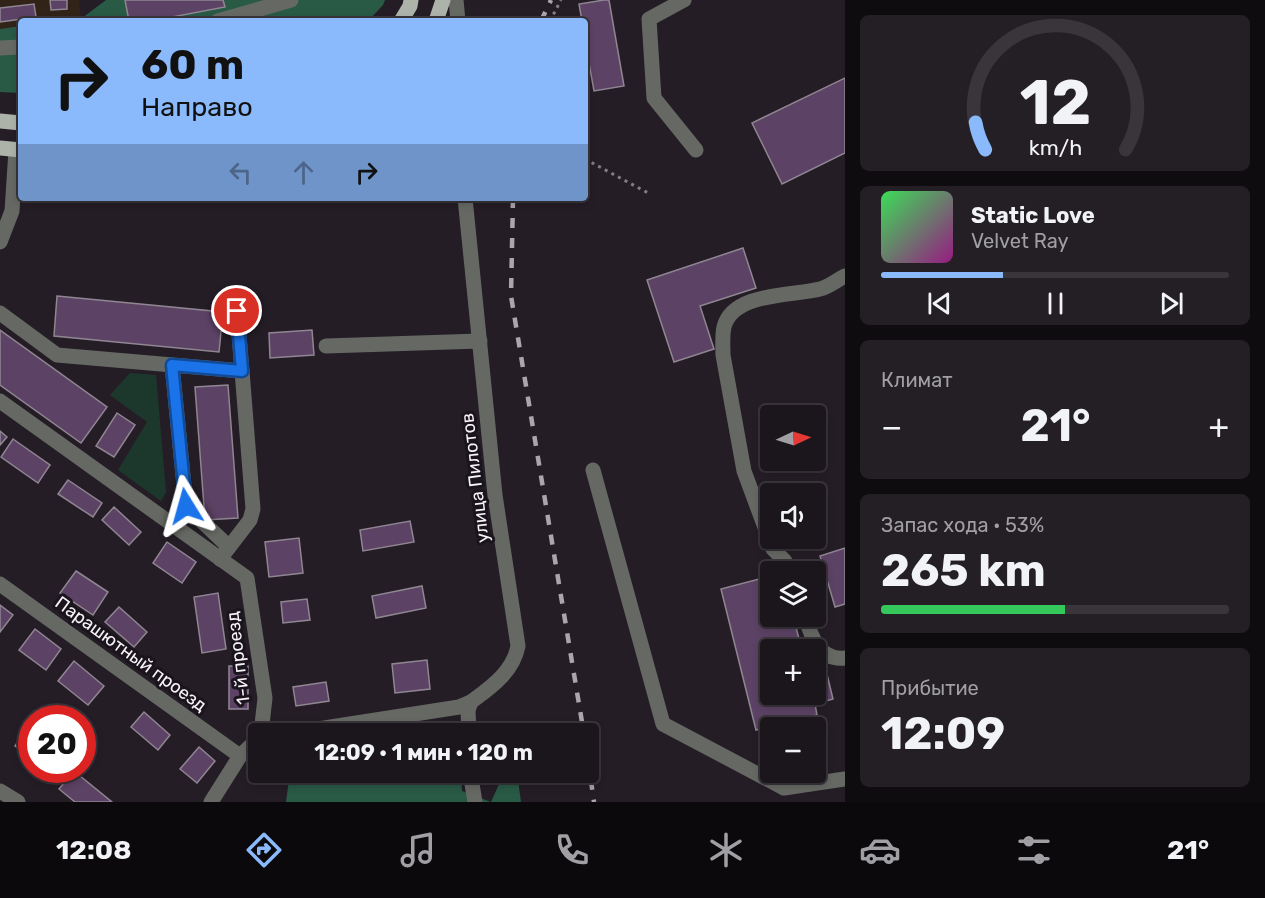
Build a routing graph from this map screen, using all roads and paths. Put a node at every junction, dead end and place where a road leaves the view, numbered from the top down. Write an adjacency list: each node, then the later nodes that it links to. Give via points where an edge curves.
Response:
1 (291, 0): 7 (street)
2 (411, 0): 8 (main road)
3 (443, 0): 9 (main road)
4 (456, 0): 10 (street)
5 (561, 0): 11 (path)
6 (684, 0): 18 (street, via 649,19 654,98)
7 (228, 18)
8 (402, 18)
9 (437, 18)
10 (458, 18)
11 (552, 18)
12 (18, 47): 13 (street)
13 (0, 48)
14 (0, 122): 15 (main road)
15 (18, 123)
16 (0, 148): 17 (main road)
17 (18, 150)
18 (696, 150)
19 (18, 159): 23 (street, via 12,211)
20 (588, 161): 21 (path)
21 (650, 194)
22 (465, 201): 27 (street, улица Пилотов)
23 (0, 242)
24 (845, 276): 34 (street, via 822,289 769,296 743,304 724,324 723,355 744,471 771,543)
25 (237, 311): 30 (street)
26 (0, 314): 29 (street, via 57,355)
27 (480, 341): 28 (street); 38 (street, улица Пилотов, via 495,495 518,646 507,671)
28 (326, 346)
29 (172, 365): 30 (street); 33 (street, via 186,506)
30 (242, 371): 33 (street, via 252,509 250,520)
31 (0, 401): 33 (street)
32 (593, 470): 44 (street, via 663,724 784,788)
33 (224, 553): 39 (street, 1-й проезд, via 247,578 265,698)
34 (784, 561)
35 (0, 584): 43 (street, Парашютный проезд)
36 (808, 627): 37 (street, via 817,646 829,657)
37 (845, 658)
38 (471, 702): 40 (street); 41 (street)
39 (262, 723)
40 (356, 723)
41 (469, 723)
42 (248, 748): 43 (street)
43 (240, 756): 48 (street)
44 (845, 779)
45 (472, 783): 49 (street)
46 (0, 791): 47 (street)
47 (18, 802)
48 (211, 802)
49 (476, 802)

